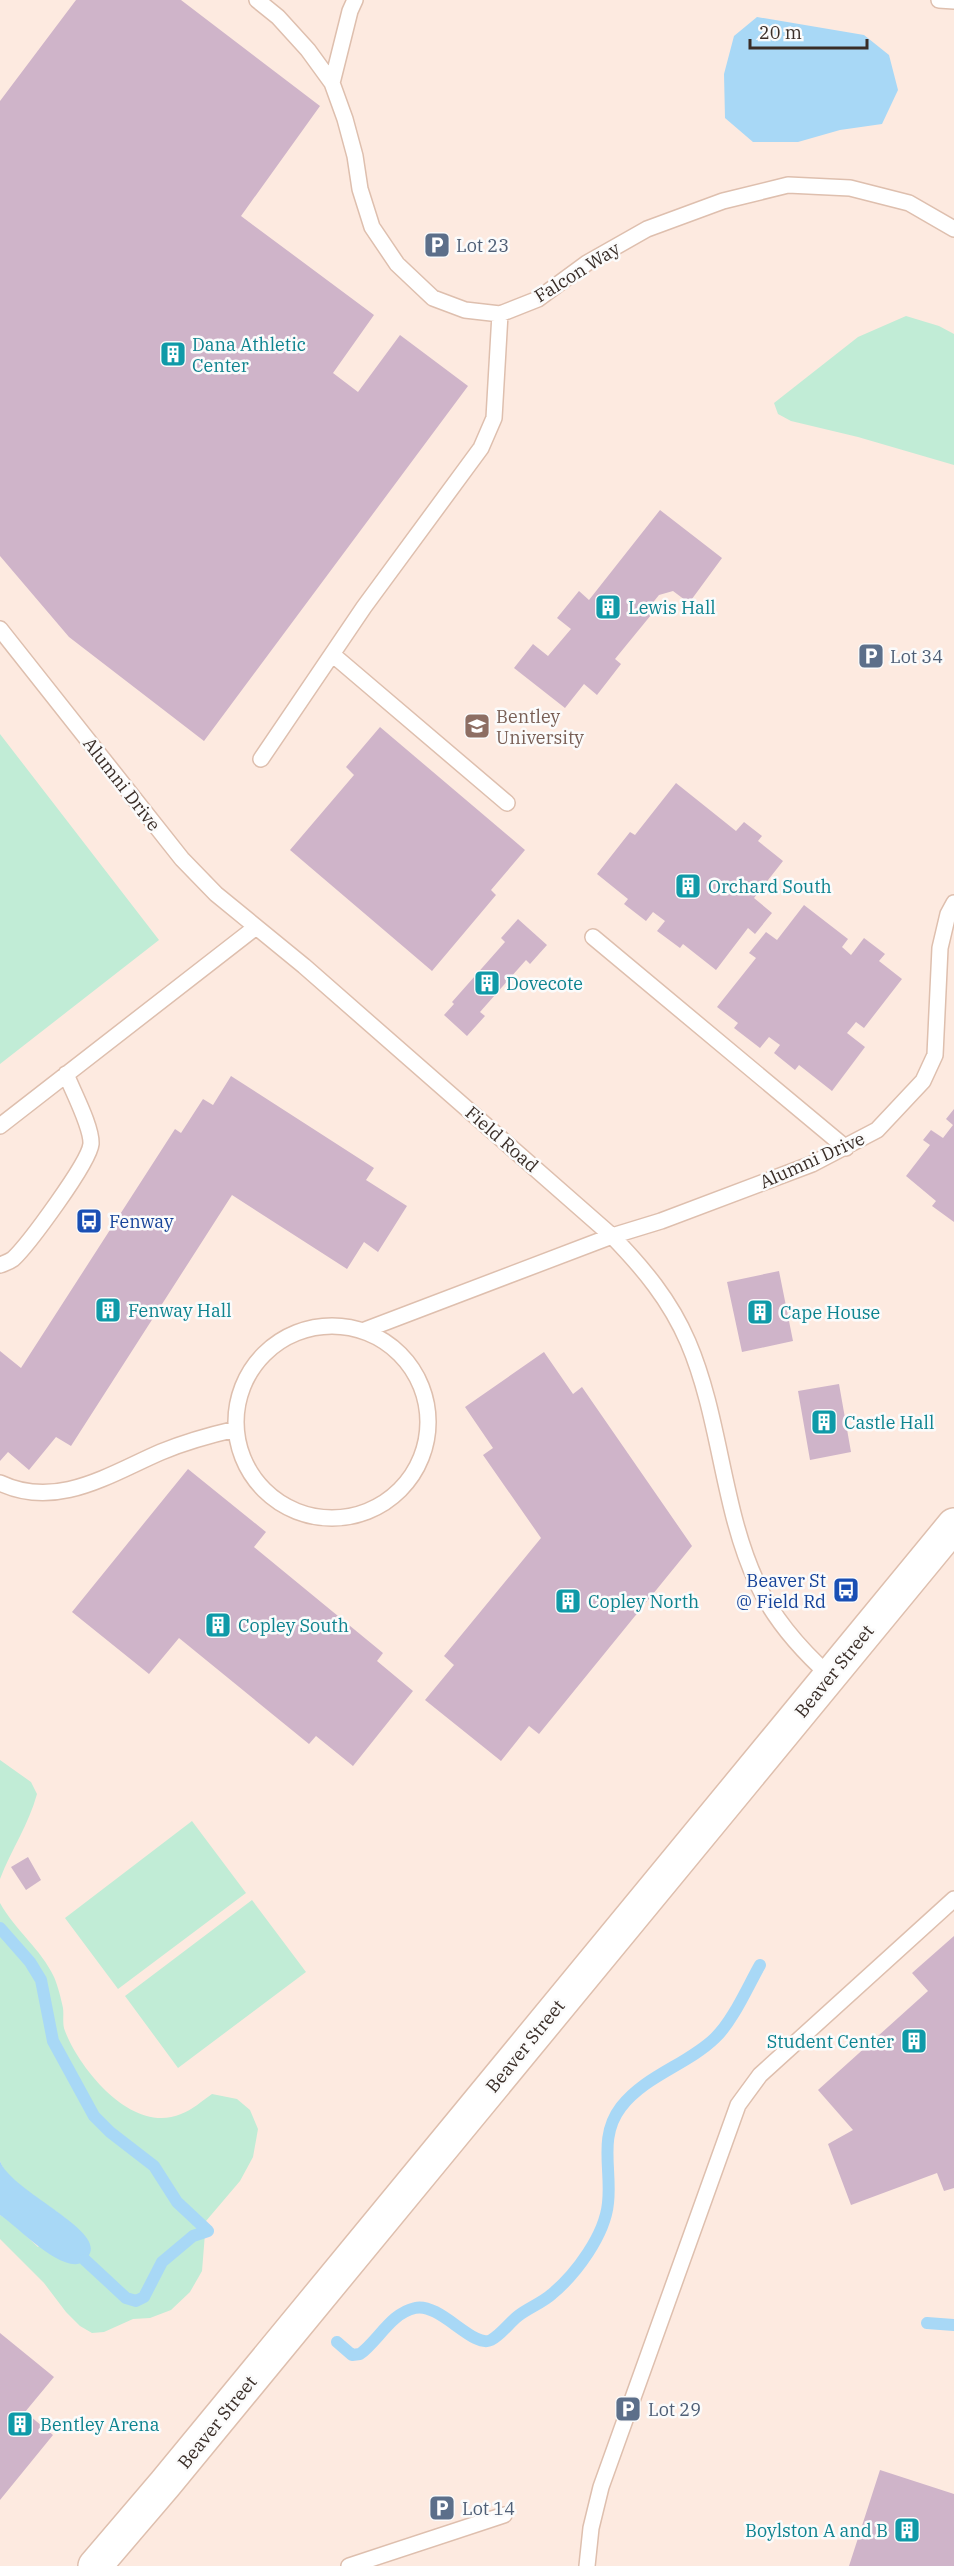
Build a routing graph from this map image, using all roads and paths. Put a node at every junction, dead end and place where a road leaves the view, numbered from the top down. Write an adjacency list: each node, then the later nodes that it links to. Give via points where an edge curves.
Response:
1 (258, 0): 5 (lane, Falcon Way, via 278,17)
2 (356, 0): 5 (lane)
3 (939, 0): 4 (lane)
4 (954, 1)
5 (332, 83): 7 (lane, Falcon Way, via 372,227 397,264 433,298 465,310)
6 (954, 229): 7 (lane, Falcon Way, via 899,200 850,188 788,185 723,201 647,229 587,263 538,299)
7 (500, 314): 9 (lane, via 494,418 482,448)
8 (0, 629): 13 (lane, Alumni Drive, via 182,859)
9 (332, 654): 10 (lane); 11 (lane)
10 (261, 759)
11 (507, 802)
12 (952, 912): 17 (lane, Alumni Drive, via 940,948 935,1055 923,1081 905,1103 877,1130)
13 (256, 927): 15 (lane); 18 (lane, Field Road)
14 (593, 937): 17 (lane)
15 (66, 1074): 16 (lane); 19 (lane, via 91,1145 84,1164 23,1248 10,1261)
16 (0, 1126)
17 (846, 1148): 18 (lane, Alumni Drive, via 661,1221)
18 (612, 1236): 20 (lane, Alumni Drive); 24 (lane, Field Road, via 644,1269 669,1304 689,1343 704,1388 740,1536 757,1584 791,1637)
19 (0, 1264)
20 (365, 1330): 21 (lane, via 338,1325 311,1327 285,1337 264,1354 247,1376 238,1402); 21 (lane, via 392,1345 414,1368 427,1396 429,1425 424,1455 410,1480 388,1501 362,1514 333,1519 305,1515 278,1502 257,1483 242,1457)
21 (236, 1429): 22 (lane, via 162,1452 65,1492 31,1493)
22 (0, 1483)
23 (954, 1525): 24 (main road, Beaver Street)
24 (830, 1676): 27 (main road, Beaver Street)
25 (954, 1899): 29 (lane, via 760,2075 738,2105 601,2487)
26 (504, 2515): 28 (lane)
27 (95, 2566)
28 (349, 2566)
29 (587, 2566)

